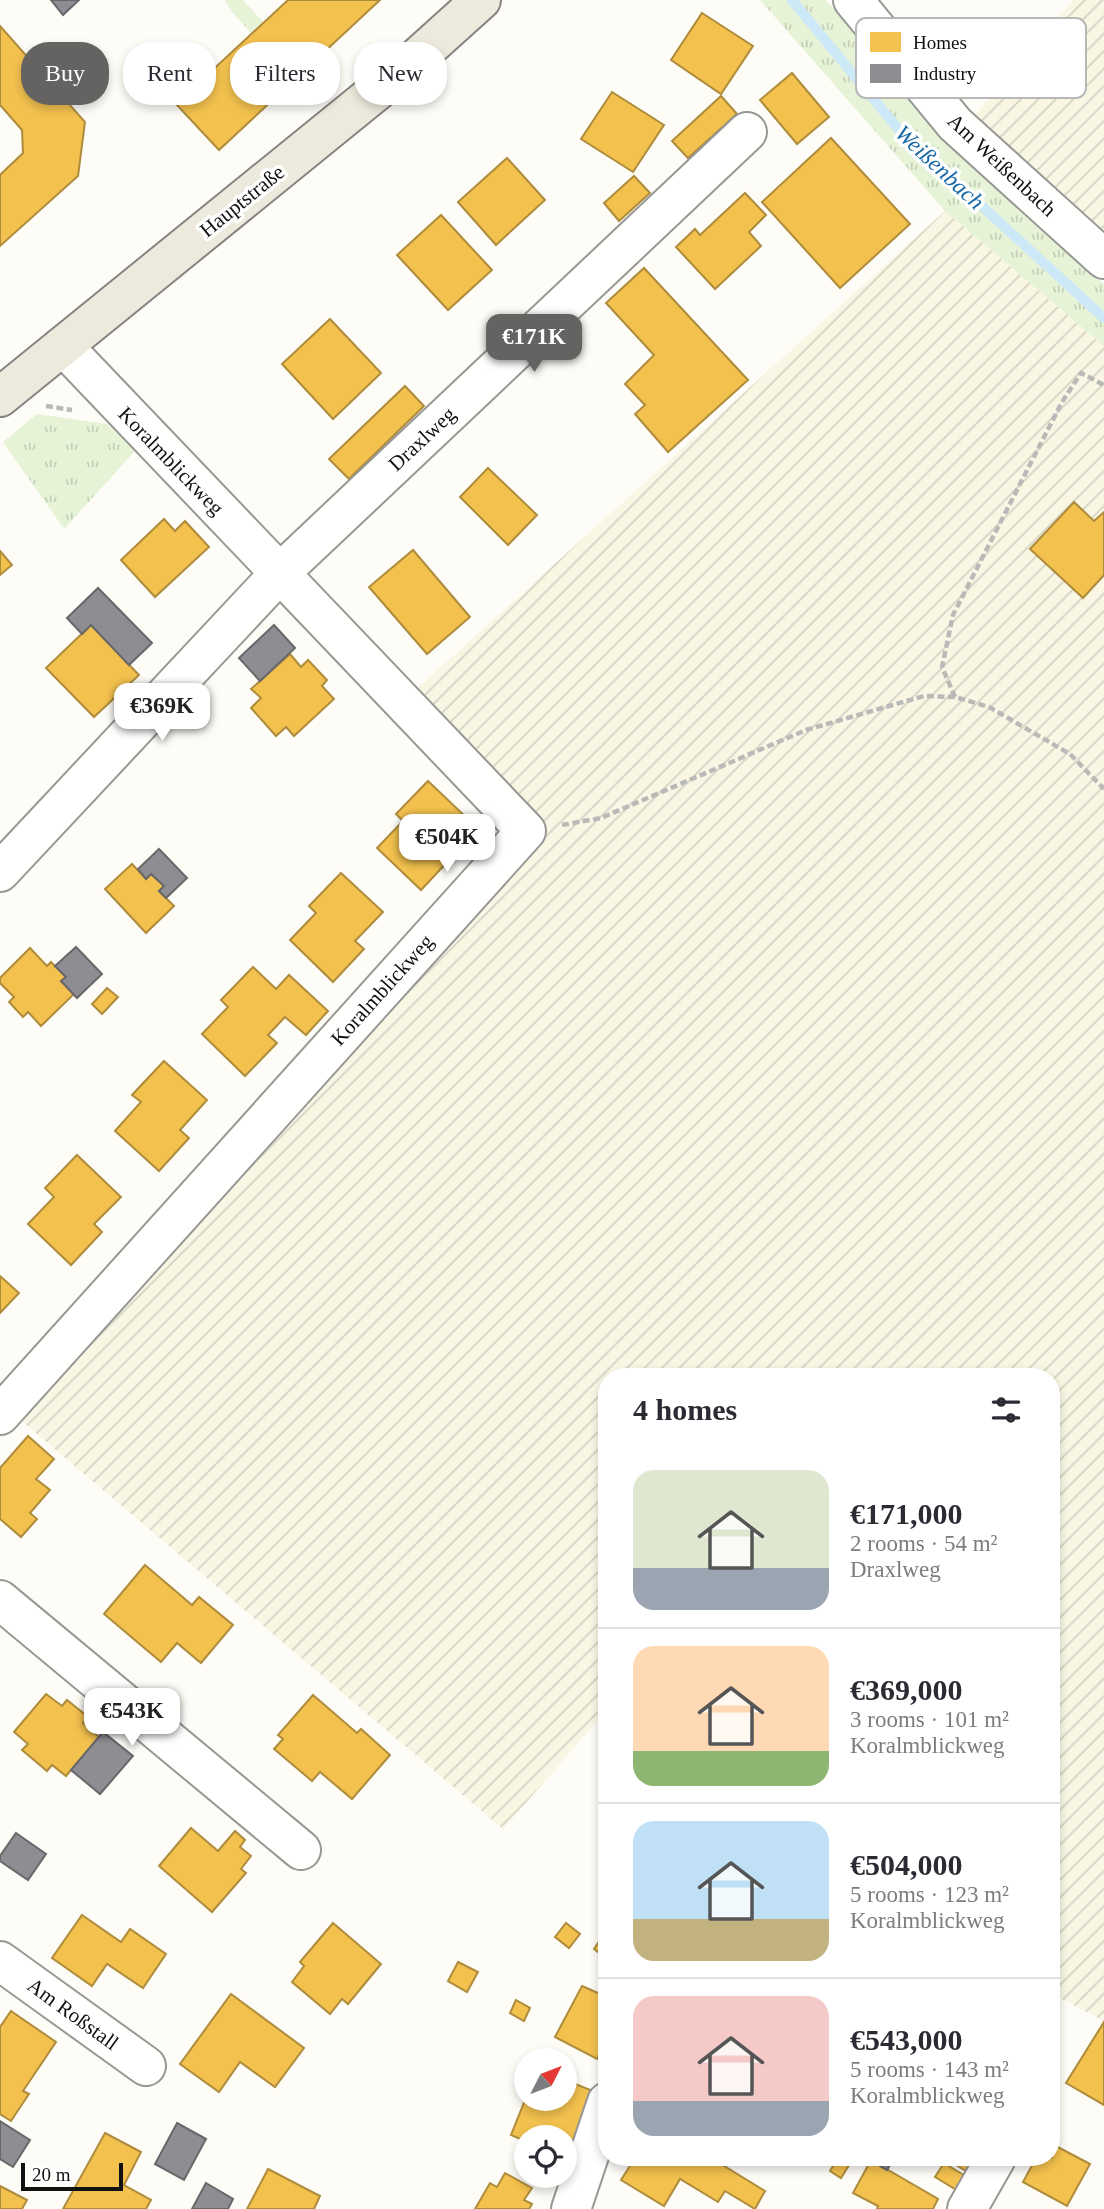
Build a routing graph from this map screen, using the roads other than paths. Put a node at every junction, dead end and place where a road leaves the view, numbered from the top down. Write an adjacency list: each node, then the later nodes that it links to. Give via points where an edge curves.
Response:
1 (481, 0): 7 (main road, Hauptstraße, via 410,64)
2 (853, 0): 3 (street, Am Weißenbach)
3 (868, 18)
4 (934, 98): 6 (street, Am Weißenbach, via 955,124)
5 (747, 132): 9 (street, Draxlweg)
6 (1104, 259)
7 (63, 346): 8 (main road, Hauptstraße); 9 (street, Koralmblickweg)
8 (18, 401)
9 (281, 573): 10 (street); 11 (street, Koralmblickweg, via 526,831)
10 (0, 872)
11 (0, 1415)
12 (0, 1600): 13 (street)
13 (301, 1850)
14 (0, 1961): 15 (street, Am Roßstall)
15 (146, 2066)
16 (598, 2129): 18 (street)
17 (991, 2166): 19 (street)
18 (571, 2209)
19 (967, 2209)

